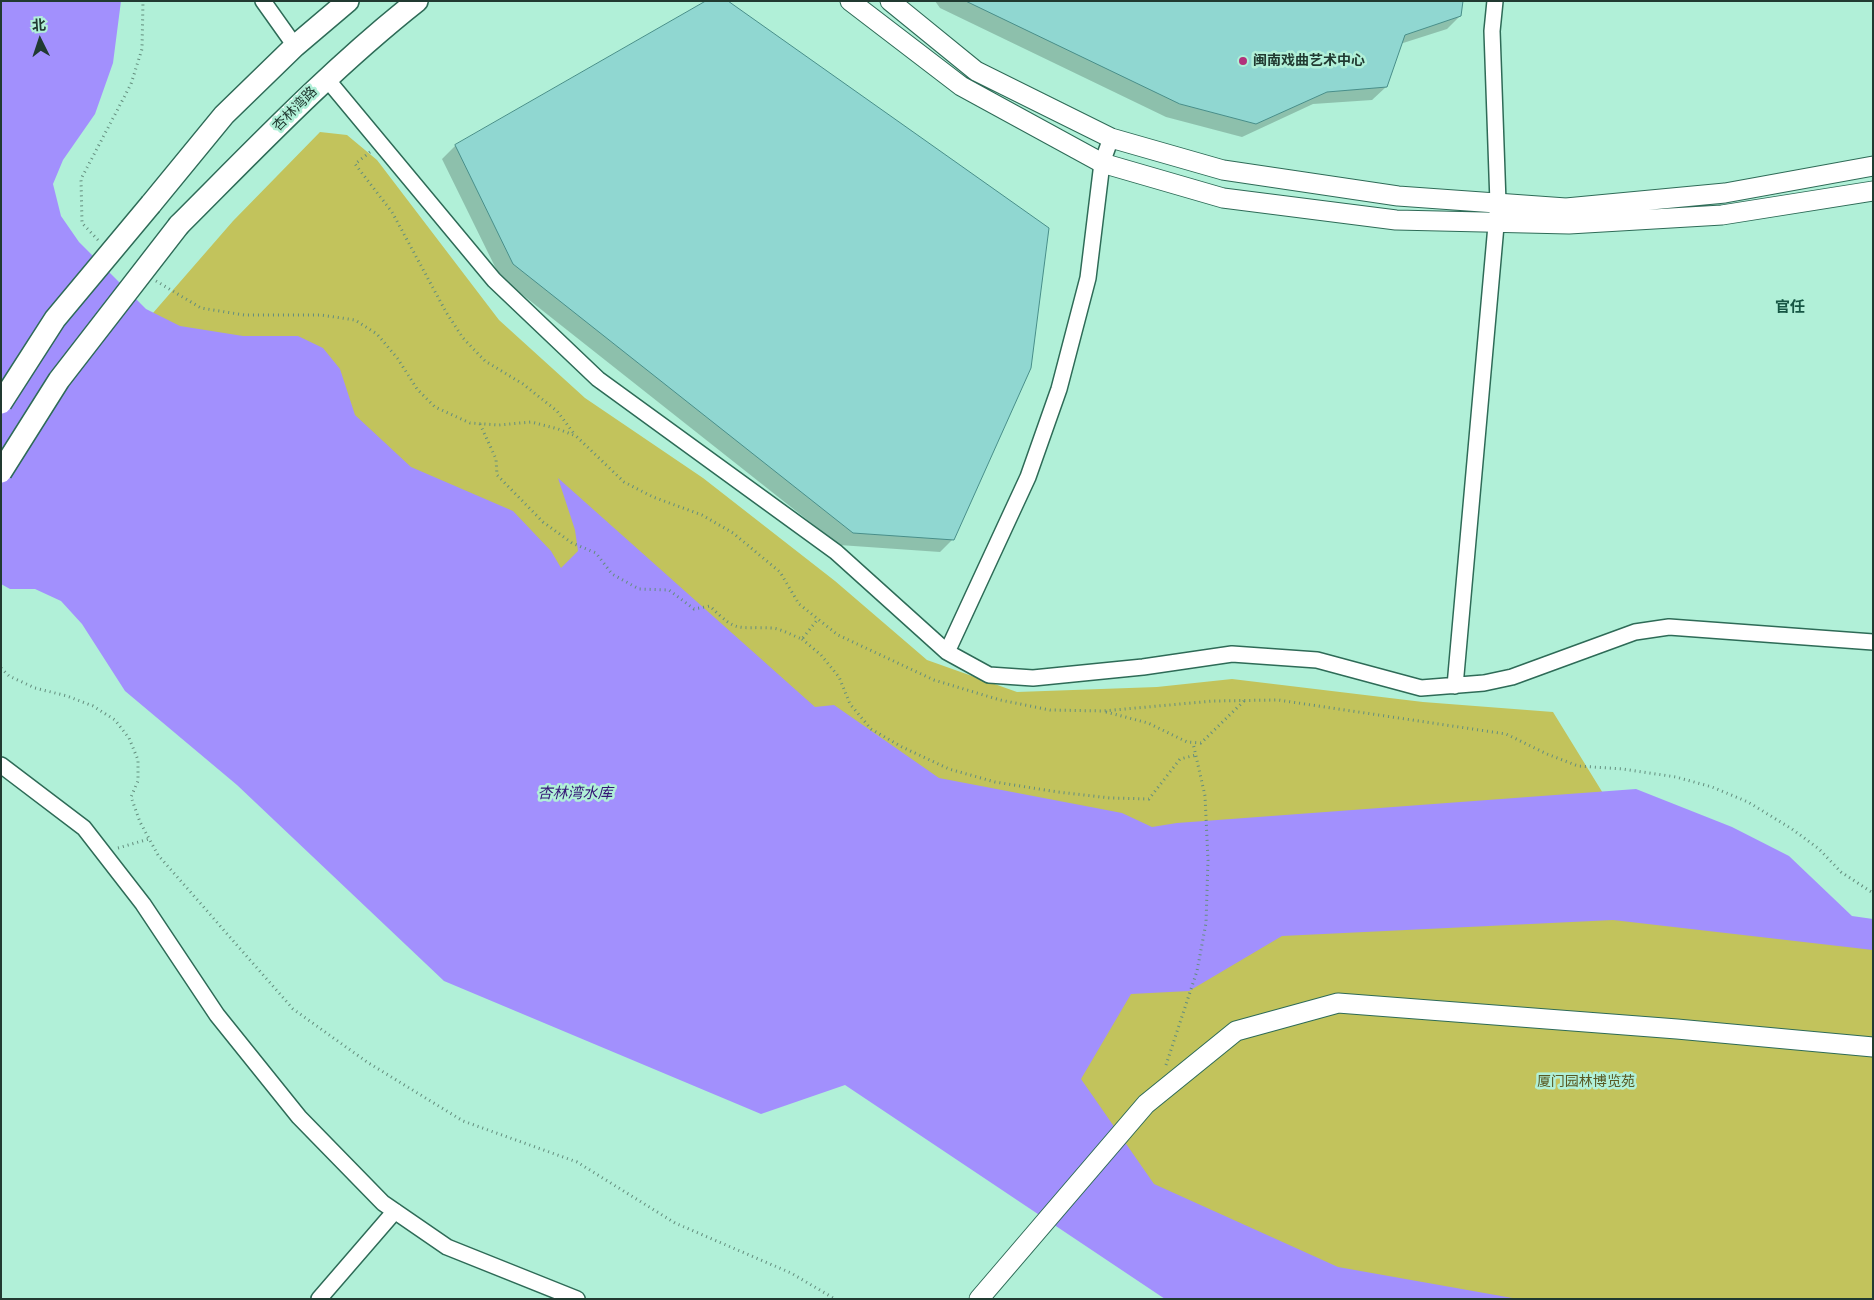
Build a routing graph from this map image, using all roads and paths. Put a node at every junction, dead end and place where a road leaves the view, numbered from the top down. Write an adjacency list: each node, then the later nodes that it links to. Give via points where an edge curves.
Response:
1 (143, 1): 17 (path, via 142,49 131,84 81,179 82,223)
2 (263, 1): 8 (street)
3 (348, 1): 8 (main road)
4 (417, 1): 9 (main road, 杏林湾路)
5 (850, 1): 12 (street, via 961,86)
6 (890, 1): 10 (street, via 976,71)
7 (1495, 1): 15 (street, via 1492,31)
8 (295, 46): 19 (main road, bridge, via 224,115 55,319)
9 (326, 78): 11 (street); 22 (main road, 杏林湾路, bridge, via 179,225 59,380)
10 (1111, 138): 12 (street); 15 (street, via 1223,170 1398,196)
11 (380, 144): 21 (path, via 355,164 392,212 462,338 485,361 523,384 557,411); 26 (street, via 494,280 598,379 836,552)
12 (1102, 164): 16 (street, via 1223,198 1396,220); 26 (street, via 1088,278 1059,389 1028,477)
13 (1873, 166): 15 (street, via 1715,194 1566,208)
14 (1873, 191): 16 (street, via 1722,215 1569,224)
15 (1498, 203): 16 (street)
16 (1497, 222): 28 (street)
17 (105, 245)
18 (154, 280): 20 (path, via 201,308 244,315 321,315 355,320 377,334 417,389 435,407 470,423)
19 (1, 403)
20 (480, 424): 21 (path, via 531,422); 24 (path, via 496,459 497,475 543,522 572,543 596,553 612,574 639,589 669,590 694,609 710,606 727,623 746,630 774,628)
21 (576, 436): 23 (path, via 624,482 702,515 733,533 780,572 799,604)
22 (1, 472)
23 (818, 619): 24 (path); 30 (path, via 838,635 934,680 1000,700 1050,710)
24 (802, 639): 32 (path, via 839,677 850,704 871,730 949,769 995,782 1058,792 1110,798 1149,798 1180,759)
25 (1873, 642): 28 (street, via 1669,627 1634,632 1512,677)
26 (947, 652): 28 (street, via 989,675 1032,678 1232,654 1317,660 1421,688)
27 (1, 668): 34 (path, via 9,676 35,688 84,702 115,720 129,738 138,760 138,781 131,797)
28 (1455, 686)
29 (1244, 700): 30 (path); 31 (path, via 1201,743); 36 (path, via 1306,703 1506,734 1578,766 1676,777 1712,787 1748,802 1792,829 1819,848 1841,872)
30 (1103, 711): 31 (path, via 1148,723)
31 (1193, 742): 32 (path)
32 (1196, 755): 38 (path, via 1205,796 1206,923 1197,971 1164,1072)
33 (1, 765): 35 (street, via 84,828)
34 (149, 839): 35 (path); 43 (path, via 158,854 293,1010 367,1062 464,1121 577,1162 675,1223 791,1273)
35 (103, 852): 39 (street, via 143,904 218,1015 299,1117 383,1203)
36 (1873, 893)
37 (1873, 1047): 38 (street, via 1338,1003 1236,1031)
38 (1167, 1087): 40 (street, via 1146,1104)
39 (395, 1211): 41 (street); 42 (street, via 447,1248)
40 (984, 1293)
41 (320, 1299)
42 (577, 1299)
43 (835, 1299)

